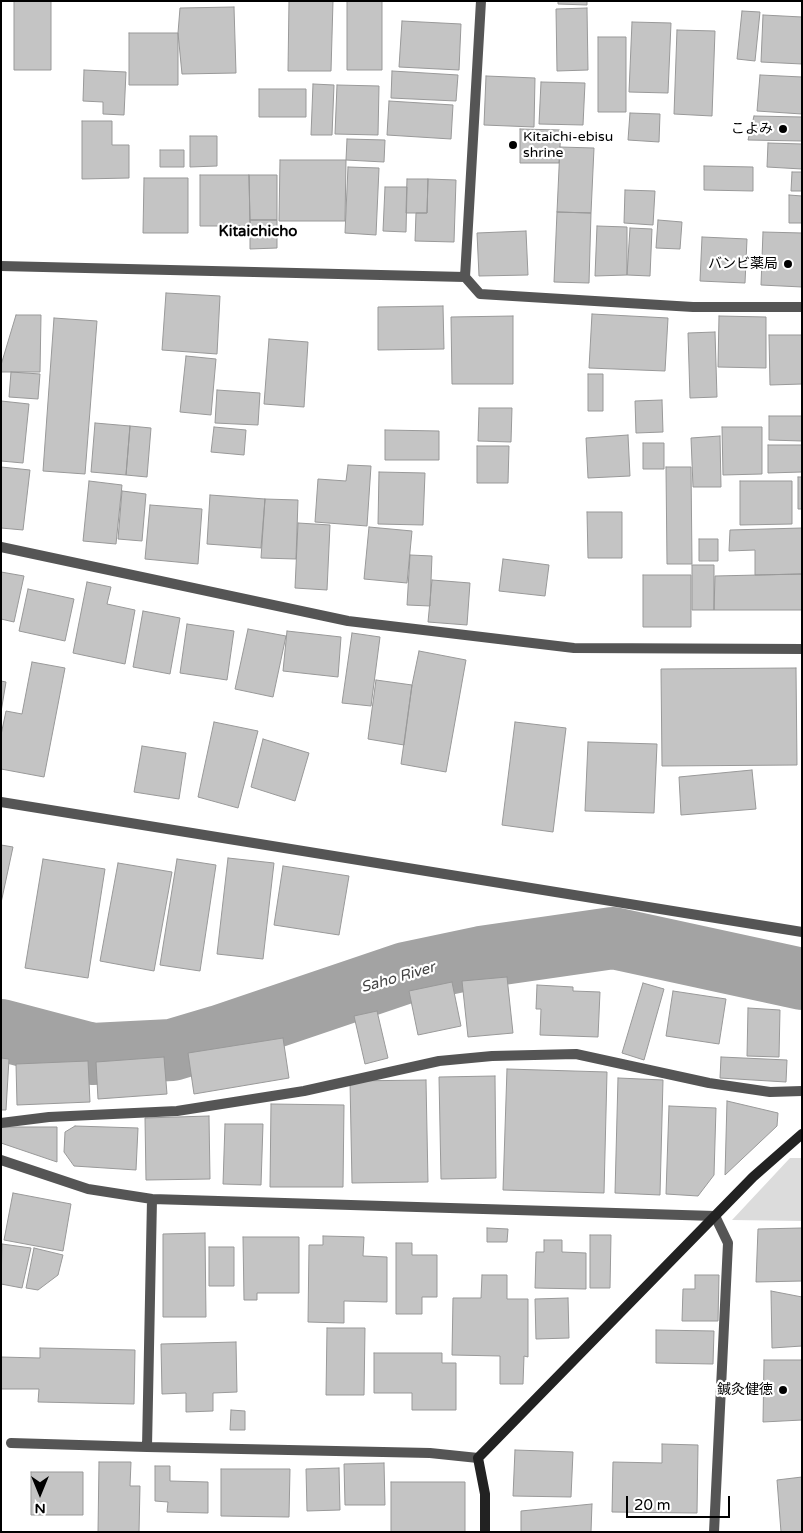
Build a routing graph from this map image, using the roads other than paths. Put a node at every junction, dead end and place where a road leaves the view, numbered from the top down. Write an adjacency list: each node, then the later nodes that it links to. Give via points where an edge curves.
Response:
1 (481, 1): 3 (street)
2 (1, 266): 3 (street)
3 (465, 278): 4 (street, via 480,294 693,307)
4 (802, 307)
5 (1, 547): 6 (street, via 348,621 574,648)
6 (802, 649)
7 (1, 802): 8 (street)
8 (802, 932)
9 (802, 1091): 10 (street, via 770,1092 709,1083 576,1054 492,1056 439,1061 304,1090 177,1111)
10 (1, 1123)
11 (802, 1134): 14 (street)
12 (1, 1160): 13 (street, via 88,1189)
13 (152, 1199): 14 (street); 16 (street)
14 (715, 1216): 17 (street); 19 (street, via 728,1243)
15 (11, 1443): 16 (street)
16 (147, 1447): 17 (street, via 430,1453)
17 (478, 1458): 18 (street, via 485,1494)
18 (485, 1532)
19 (714, 1532)

